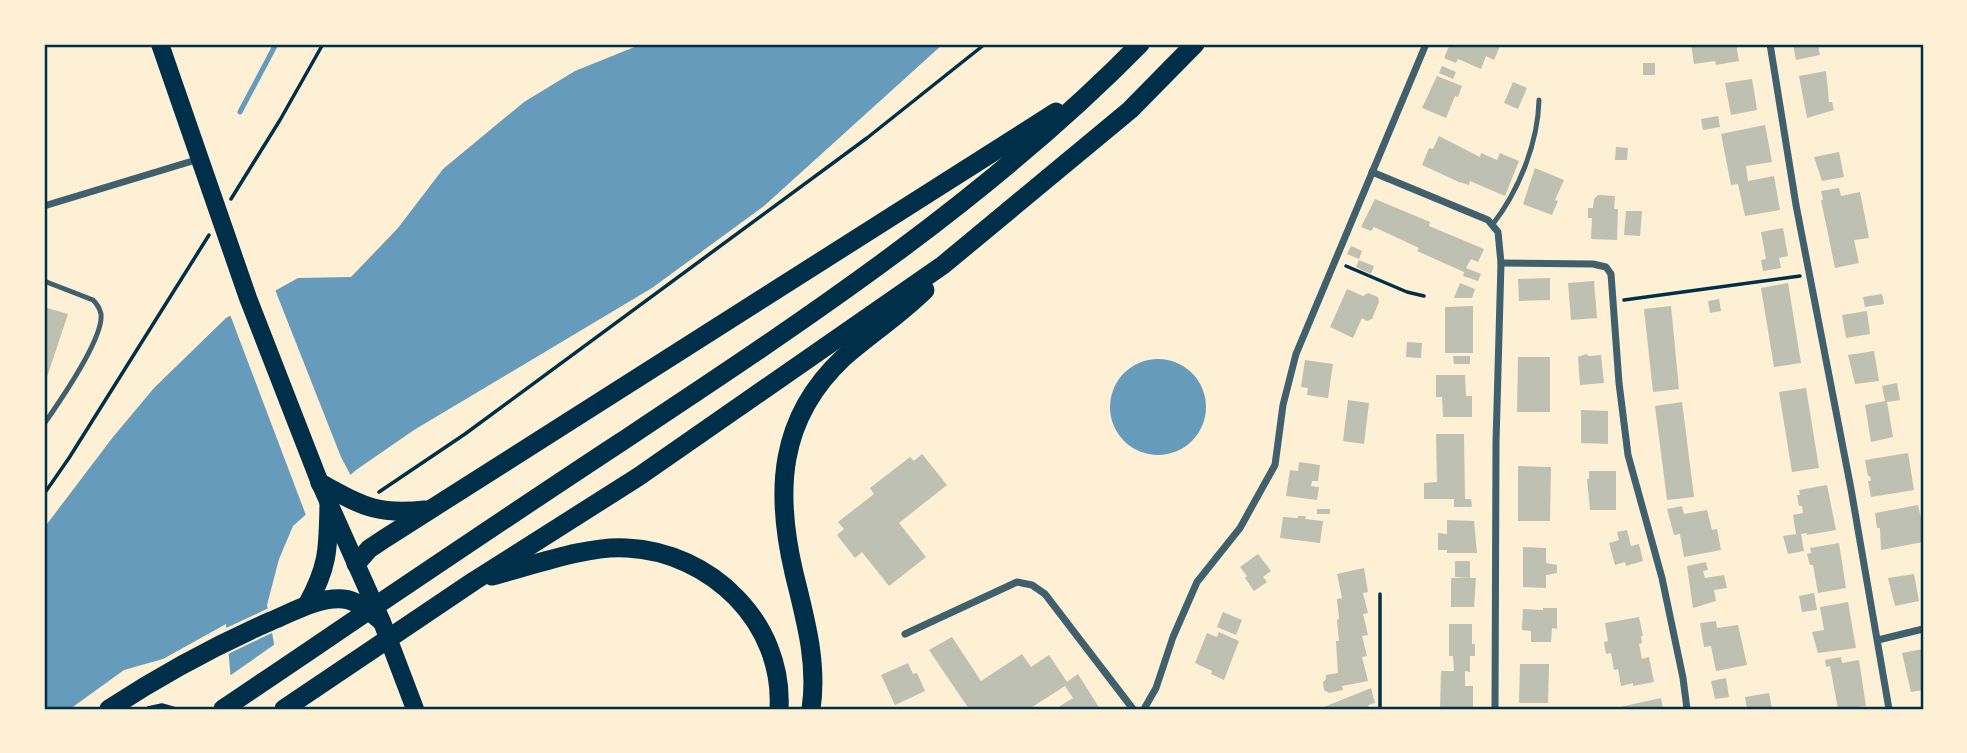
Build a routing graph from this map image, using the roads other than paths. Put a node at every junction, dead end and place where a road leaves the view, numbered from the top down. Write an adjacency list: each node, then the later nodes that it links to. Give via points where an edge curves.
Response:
1 (160, 44): 8 (main road)
2 (1140, 44): 6 (highway)
3 (1195, 44): 12 (highway, via 1130,110)
4 (1426, 44): 9 (street)
5 (1770, 44): 26 (street)
6 (1104, 81): 18 (highway); 28 (highway, via 937,221 786,332)
7 (1539, 100): 11 (lane, via 1534,138 1513,192)
8 (200, 159): 10 (street); 16 (main road, via 248,299)
9 (1372, 172): 11 (street); 34 (street, via 1296,354 1275,465 1240,528 1197,582)
10 (44, 206)
11 (1493, 224): 13 (street)
12 (970, 244): 21 (highway, via 638,477); 32 (highway, via 922,294 830,371 793,432 784,467 783,518 813,664)
13 (1501, 263): 35 (street); 36 (street, via 1601,265 1611,274 1628,455 1662,578)
14 (44, 281): 15 (lane, via 93,300 101,314 90,348)
15 (44, 425)
16 (320, 483): 17 (main road); 18 (highway, via 402,512)
17 (329, 504): 19 (highway)
18 (433, 509): 20 (highway, via 384,539)
19 (335, 536): 20 (main road); 22 (highway)
20 (356, 564): 23 (main road)
21 (474, 581): 29 (highway); 31 (highway, via 606,549 626,547 676,557 716,578 754,619 775,670)
22 (307, 605): 23 (highway, via 345,599); 27 (highway, via 214,646)
23 (380, 620): 30 (main road)
24 (1923, 629): 26 (street)
25 (905, 634): 33 (street, via 1000,588 1017,582 1032,585 1045,594)
26 (1878, 640): 37 (street)
27 (109, 709)
28 (223, 709)
29 (284, 709)
30 (415, 709)
31 (779, 709)
32 (811, 709)
33 (1133, 709)
34 (1144, 709)
35 (1494, 709)
36 (1687, 709)
37 (1889, 709)

